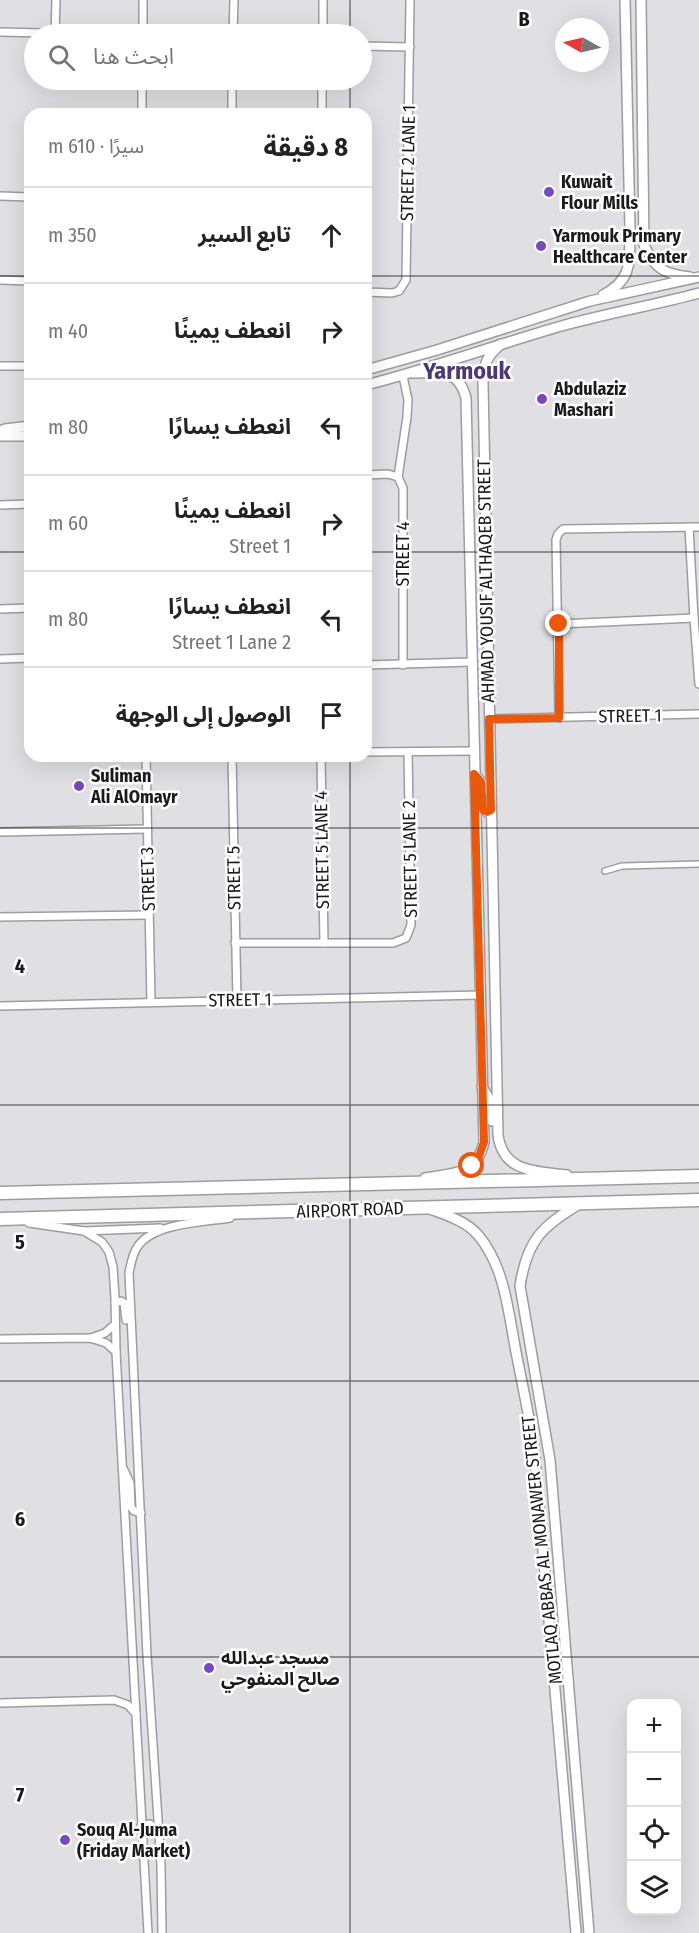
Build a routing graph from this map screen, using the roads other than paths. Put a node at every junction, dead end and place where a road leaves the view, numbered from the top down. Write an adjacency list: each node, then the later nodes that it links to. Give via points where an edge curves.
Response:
1 (56, 0): 9 (street)
2 (143, 0): 10 (street)
3 (234, 0): 11 (street)
4 (323, 0): 12 (street)
5 (410, 0): 18 (street, STREET 2 LANE 1)
6 (625, 0): 16 (street)
7 (630, 0): 13 (street, via 631,27)
8 (641, 0): 13 (street)
9 (55, 24)
10 (143, 24)
11 (233, 24)
12 (323, 24)
13 (642, 29): 19 (street)
14 (0, 32): 15 (street)
15 (24, 33)
16 (626, 45): 19 (street, via 635,44 638,48 638,79); 28 (street)
17 (372, 46): 18 (street)
18 (410, 47): 33 (street, STREET 2 LANE 1, via 406,280 399,291)
19 (642, 84): 29 (street)
20 (142, 90): 23 (street)
21 (232, 90): 24 (street)
22 (322, 90): 25 (street)
23 (142, 108)
24 (232, 108)
25 (322, 108)
26 (0, 196): 27 (street)
27 (24, 196)
28 (630, 229): 29 (street); 35 (street, via 628,266 622,281)
29 (643, 229): 30 (street, via 651,262 674,275)
30 (698, 278): 35 (street)
31 (0, 280): 32 (street)
32 (24, 281)
33 (372, 292)
34 (699, 293): 36 (street)
35 (590, 301): 39 (street)
36 (501, 344): 40 (street); 49 (street, AHMAD YOUSIF ALTHAQEB STREET, via 489,354 484,367)
37 (0, 366): 38 (street)
38 (24, 366)
39 (372, 368)
40 (408, 374): 41 (street); 42 (street, AHMAD YOUSIF ALTHAQEB STREET, via 446,373 458,379 464,388); 51 (street, STREET 4, via 407,417)
41 (372, 383)
42 (466, 408): 49 (street, via 476,405 479,410); 62 (street, AHMAD YOUSIF ALTHAQEB STREET)
43 (0, 424): 44 (street)
44 (24, 424)
45 (24, 425): 46 (street)
46 (0, 431)
47 (0, 436): 48 (street)
48 (24, 436)
49 (483, 441): 68 (street, AHMAD YOUSIF ALTHAQEB STREET)
50 (372, 474): 51 (street)
51 (398, 477): 64 (street, STREET 4, via 403,488)
52 (24, 504): 53 (street)
53 (0, 505)
54 (699, 527): 55 (street)
55 (689, 528): 58 (street); 59 (street, via 563,530 556,540)
56 (24, 608): 57 (street)
57 (0, 609)
58 (694, 618): 59 (street); 65 (street)
59 (559, 624): 67 (street)
60 (24, 658): 61 (street)
61 (0, 659)
62 (472, 662): 64 (street); 71 (street, AHMAD YOUSIF ALTHAQEB STREET)
63 (372, 665): 64 (street)
64 (403, 665)
65 (699, 684)
66 (699, 714): 67 (street, STREET 1)
67 (559, 718): 68 (street, STREET 1)
68 (489, 719): 76 (street, AHMAD YOUSIF ALTHAQEB STREET)
69 (372, 752): 70 (street)
70 (408, 752): 71 (street); 84 (street, STREET 5 LANE 2, via 411,925 406,938 393,943)
71 (474, 752): 75 (street, AHMAD YOUSIF ALTHAQEB STREET)
72 (146, 762): 77 (street, STREET 3)
73 (232, 762): 83 (street, STREET 5)
74 (321, 762): 84 (street, STREET 5 LANE 4)
75 (474, 774): 76 (street, via 481,782 483,810); 85 (street, AHMAD YOUSIF ALTHAQEB STREET)
76 (491, 810): 90 (street, AHMAD YOUSIF ALTHAQEB STREET)
77 (147, 829): 78 (street); 81 (street, STREET 3)
78 (0, 832)
79 (699, 864): 80 (street, via 622,866)
80 (605, 871)
81 (149, 915): 82 (street); 87 (street, STREET 3)
82 (0, 916)
83 (236, 943): 84 (street, STREET 5 LANE 2); 86 (street, STREET 5)
84 (324, 943)
85 (480, 995): 86 (street, STREET 1); 89 (street, AHMAD YOUSIF ALTHAQEB STREET)
86 (237, 1000): 87 (street, STREET 1)
87 (151, 1002): 88 (street, STREET 1)
88 (0, 1006)
89 (482, 1087): 90 (street, via 490,1100 492,1128); 93 (street, AHMAD YOUSIF ALTHAQEB STREET, via 484,1142 478,1159 465,1170)
90 (498, 1135): 92 (street, AHMAD YOUSIF ALTHAQEB STREET, via 505,1155 519,1167)
91 (699, 1176): 92 (highway, AIRPORT ROAD)
92 (599, 1179): 93 (highway, AIRPORT ROAD)
93 (400, 1184): 94 (highway, AIRPORT ROAD)
94 (0, 1193)
95 (699, 1200): 96 (highway, AIRPORT ROAD)
96 (585, 1201): 97 (highway, AIRPORT ROAD); 109 (street, MOTLAQ ABBAS AL MONAWER STREET, via 558,1217 538,1236 524,1261 520,1286)
97 (425, 1207): 98 (highway, AIRPORT ROAD); 108 (street, MOTLAQ ABBAS AL MONAWER STREET, via 456,1219 477,1233 491,1253 502,1279)
98 (263, 1213): 99 (highway, AIRPORT ROAD); 100 (street)
99 (0, 1219): 101 (street)
100 (171, 1227): 101 (street); 106 (street, via 144,1239 132,1257)
101 (84, 1231): 102 (street, via 102,1242 109,1252)
102 (115, 1303): 103 (street); 106 (street, via 124,1303)
103 (114, 1325): 104 (street); 107 (street)
104 (90, 1338): 105 (street); 107 (street, via 106,1343)
105 (0, 1339)
106 (132, 1340): 111 (street)
107 (116, 1353): 110 (street)
108 (517, 1355): 109 (street, via 526,1350); 118 (street, MOTLAQ ABBAS AL MONAWER STREET, via 534,1446)
109 (532, 1355): 119 (street, MOTLAQ ABBAS AL MONAWER STREET, via 550,1460)
110 (122, 1465): 111 (street, via 130,1483 132,1508); 113 (street)
111 (141, 1513): 115 (street)
112 (0, 1703): 113 (street, via 114,1700 128,1705)
113 (136, 1714): 114 (street)
114 (141, 1826): 115 (street, via 147,1823 154,1828); 116 (street)
115 (161, 1865): 117 (street)
116 (148, 1933)
117 (162, 1933)
118 (576, 1933)
119 (589, 1933)

